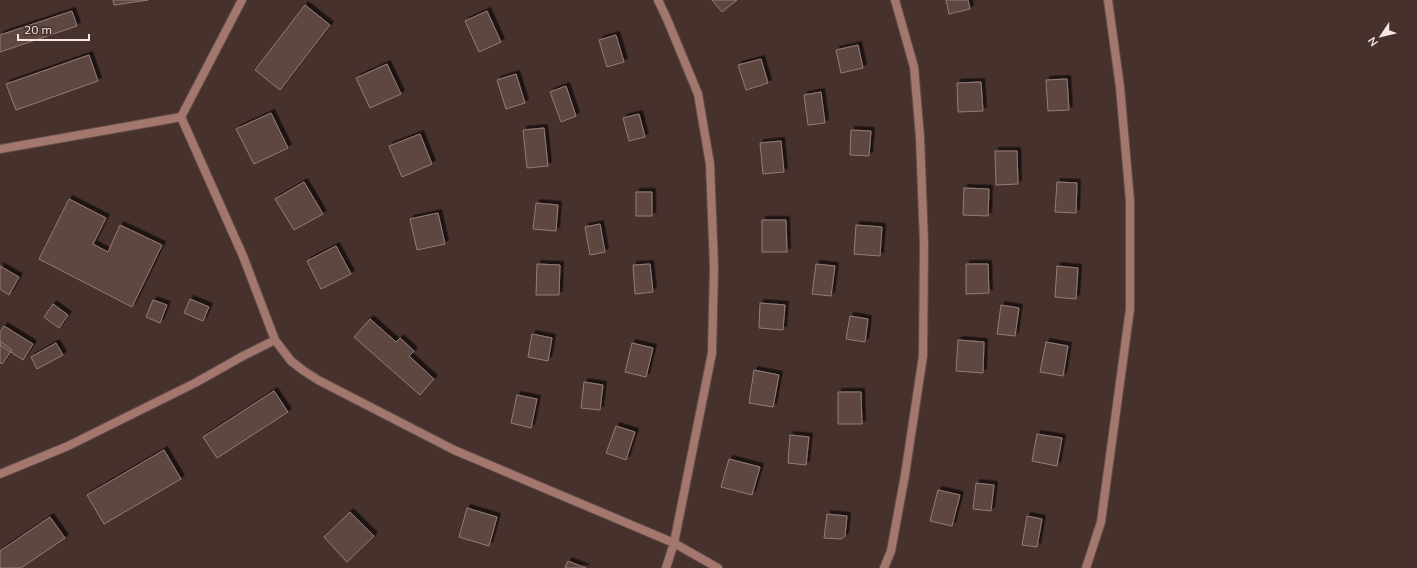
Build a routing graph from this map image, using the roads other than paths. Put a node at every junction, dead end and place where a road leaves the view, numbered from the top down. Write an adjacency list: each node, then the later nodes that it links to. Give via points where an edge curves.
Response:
1 (242, 0): 5 (lane)
2 (658, 0): 9 (lane, via 698,94 710,164 713,259 712,353)
3 (895, 0): 12 (lane, via 914,67 920,137 924,243 923,356 893,543)
4 (1108, 0): 13 (lane, via 1120,87 1130,201 1130,309 1101,522)
5 (181, 117): 6 (lane); 7 (lane, via 243,256)
6 (0, 149)
7 (275, 340): 8 (lane, via 68,446); 9 (lane, via 291,360 308,374 447,446)
8 (0, 474)
9 (674, 543): 10 (lane); 11 (lane)
10 (666, 568)
11 (718, 568)
12 (884, 568)
13 (1086, 568)

